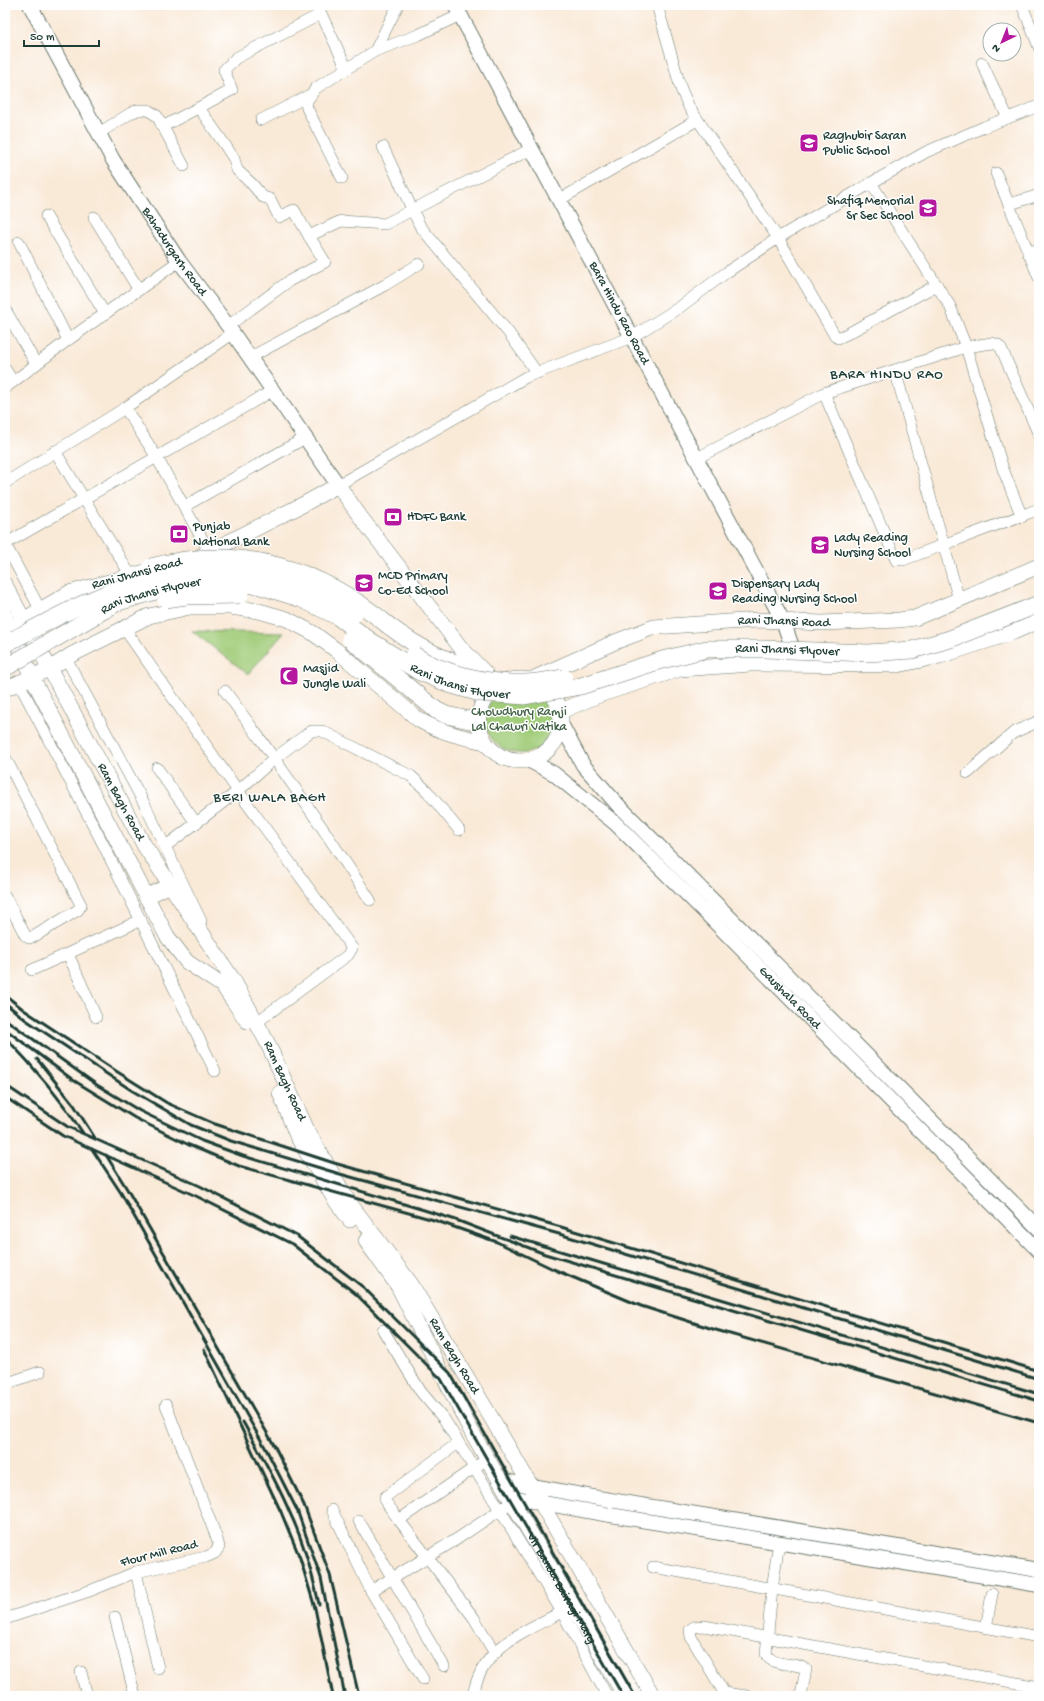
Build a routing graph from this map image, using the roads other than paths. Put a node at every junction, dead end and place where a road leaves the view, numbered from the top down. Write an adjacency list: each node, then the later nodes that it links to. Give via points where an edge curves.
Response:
1 (30, 5): 18 (street, Bahadurgarh Road)
2 (398, 5): 8 (street)
3 (656, 5): 16 (street, via 681,89)
4 (1022, 5): 7 (street)
5 (319, 10): 10 (street); 13 (street, via 236,58 224,70 232,90)
6 (457, 10): 8 (street, via 418,35); 20 (street, Bara Hindu Rao Road)
7 (1039, 47)
8 (375, 51): 10 (street)
9 (982, 63): 14 (street)
10 (347, 69): 11 (street, via 316,88)
11 (310, 95): 15 (street); 23 (street, via 306,102 307,108)
12 (1039, 106): 14 (street)
13 (199, 108): 17 (street); 31 (street, via 234,159 237,170 264,197 270,199 279,217 294,210)
14 (1008, 118): 24 (street, via 926,152)
15 (261, 120)
16 (698, 120): 26 (street); 32 (street)
17 (162, 127): 18 (street, via 153,112 143,109 131,113); 21 (street)
18 (99, 133): 35 (street, Bahadurgarh Road, via 113,160)
19 (383, 147): 28 (street)
20 (531, 149): 26 (street, Bara Hindu Rao Road); 28 (street)
21 (184, 166)
22 (996, 173): 27 (street)
23 (342, 178)
24 (871, 183): 32 (street); 38 (street)
25 (1039, 195): 27 (street)
26 (559, 200): 43 (street, Bara Hindu Rao Road)
27 (1010, 204): 34 (street)
28 (412, 210): 31 (street, via 385,224 341,221); 50 (street, via 429,238 508,332)
29 (46, 216): 41 (street)
30 (94, 217): 39 (street)
31 (309, 236): 42 (street, via 325,262 288,281)
32 (778, 238): 38 (street, via 838,338); 43 (street, via 680,307)
33 (19, 242): 44 (street)
34 (1034, 251): 37 (street)
35 (179, 261): 39 (street); 42 (street, Bahadurgarh Road)
36 (419, 264): 46 (street)
37 (1039, 278)
38 (937, 285): 45 (street, via 950,306)
39 (139, 290): 41 (street)
40 (5, 309): 47 (street)
41 (105, 314): 44 (street)
42 (230, 330): 46 (street, Bahadurgarh Road); 54 (street)
43 (632, 337): 50 (street); 59 (street, Bara Hindu Rao Road)
44 (68, 340): 47 (street)
45 (966, 347): 49 (street); 55 (street, via 992,343 1001,348); 65 (street, via 1002,469)
46 (249, 358): 52 (street, Bahadurgarh Road)
47 (36, 364): 51 (street)
48 (5, 369): 51 (street)
49 (895, 370): 53 (street); 67 (street)
50 (537, 373): 61 (street)
51 (9, 385)
52 (272, 390): 56 (street, Bahadurgarh Road); 58 (street)
53 (824, 393): 59 (street); 67 (street, via 896,560 903,560)
54 (125, 408): 57 (street); 58 (street)
55 (1039, 435)
56 (305, 438): 61 (street, Bahadurgarh Road); 63 (street)
57 (55, 451): 60 (street); 62 (street)
58 (156, 456): 62 (street); 63 (street)
59 (697, 458): 79 (street, Bara Hindu Rao Road)
60 (5, 483)
61 (338, 485): 68 (main road, Rani Jhansi Road); 88 (main road, via 461,648)
62 (85, 498): 66 (street); 70 (street)
63 (185, 506): 68 (street)
64 (1039, 509): 65 (street)
65 (1022, 517): 67 (street)
66 (5, 544): 78 (street)
67 (944, 544): 74 (street)
68 (206, 554): 70 (main road, Rani Jhansi Road); 77 (main road)
69 (1039, 566): 74 (main road, Rani Jhansi Road)
70 (131, 576): 78 (main road, Rani Jhansi Road, via 69,593)
71 (5, 585): 81 (main road)
72 (1039, 591): 73 (main road, Rani Jhansi Flyover, bridge, via 947,629 912,639 869,642 764,637 706,638 658,650 579,676 524,683 481,681 425,662 343,606 304,587 257,573 197,569 128,584)
73 (101, 595): 83 (main road, Rani Jhansi Flyover, bridge); 88 (main road, bridge, via 120,579 166,563 195,558 238,558 270,564 294,570 353,598 422,649 455,664)
74 (959, 600): 79 (main road, Rani Jhansi Road, via 915,618 899,620 821,623)
75 (118, 602): 76 (main road, Rani Jhansi Flyover, bridge, via 199,582 257,585 302,599 337,616 420,672 480,693 525,696 581,686 662,660 707,649 868,653 912,650 950,639); 86 (main road, Rani Jhansi Flyover, bridge); 96 (main road, bridge, via 156,601 186,596 249,595 290,606 342,632 436,710 446,715)
76 (1039, 604)
77 (190, 607): 82 (main road, via 149,616); 97 (main road, via 230,607 259,611 287,619 336,650 419,720 452,736)
78 (40, 609): 81 (main road, Rani Jhansi Road)
79 (783, 621): 85 (street, Bara Hindu Rao Road); 90 (main road, Rani Jhansi Road, via 758,620 654,627)
80 (1039, 621): 85 (main road, via 1014,632 940,656 898,665)
81 (11, 625): 87 (main road, Ram Bagh Road); 89 (main road, Ram Bagh Road)
82 (124, 628): 84 (main road); 103 (street)
83 (5, 644)
84 (66, 658): 87 (main road); 106 (street)
85 (798, 664): 94 (main road, via 751,664 680,670 599,695)
86 (5, 668)
87 (49, 669): 89 (main road); 107 (main road, Ram Bagh Road, via 144,845)
88 (481, 670): 91 (main road)
89 (25, 680): 92 (main road); 109 (main road, Ram Bagh Road); 111 (street)
90 (529, 680): 91 (main road); 94 (main road, via 550,692 557,704)
91 (507, 681): 96 (main road, via 490,692 482,703)
92 (5, 689)
93 (225, 691): 99 (street)
94 (560, 717): 100 (main road, via 559,730 554,742 545,752); 119 (street, via 583,765 595,781)
95 (1039, 721): 102 (street, via 1013,733)
96 (479, 722): 97 (main road)
97 (485, 742): 100 (main road, via 494,752 506,759)
98 (5, 757): 108 (street, via 81,905 78,910 29,938)
99 (275, 758): 103 (street); 105 (street, via 307,734 322,731 411,776); 110 (street)
100 (528, 760): 120 (street, Gaushala Road, via 553,773 615,823)
101 (157, 768): 104 (street)
102 (968, 773)
103 (238, 791): 104 (street); 117 (street, via 352,948 348,955)
104 (196, 823): 106 (street)
105 (459, 830)
106 (166, 846): 113 (street)
107 (170, 885): 109 (main road); 113 (main road, Ram Bagh Road)
108 (5, 896)
109 (146, 897): 115 (main road, Ram Bagh Road, via 180,955 187,962)
110 (370, 900)
111 (140, 920): 112 (street); 118 (street)
112 (68, 954): 114 (street); 116 (street)
113 (219, 958): 115 (main road, Ram Bagh Road)
114 (32, 970)
115 (229, 984): 117 (main road, Ram Bagh Road); 126 (main road, Ram Bagh Road, via 252,1029 297,1136 335,1200 398,1286)
116 (96, 1017)
117 (257, 1022): 129 (main road, Ram Bagh Road, via 308,1132 348,1201 411,1284)
118 (214, 1071)
119 (1039, 1229)
120 (1039, 1251)
121 (383, 1330): 125 (street, via 421,1392 438,1410)
122 (40, 1372): 123 (street)
123 (5, 1384)
124 (166, 1405): 140 (street, Flour Mill Road, via 219,1547 206,1558)
125 (458, 1443): 127 (street); 133 (street, via 385,1497 385,1501)
126 (487, 1459): 127 (street); 128 (main road, Ram Bagh Road)
127 (473, 1469): 130 (street); 133 (street)
128 (499, 1480): 129 (street); 130 (main road, Vir Banda Bairagi Marg)
129 (531, 1485): 131 (main road, Vir Banda Bairagi Marg); 135 (street)
130 (508, 1503): 131 (street); 137 (street); 146 (main road, Vir Banda Bairagi Marg)
131 (541, 1503): 136 (street); 164 (main road, Vir Banda Bairagi Marg)
132 (332, 1510): 144 (street)
133 (399, 1520): 137 (street)
134 (359, 1521): 141 (street)
135 (787, 1529): 136 (street); 139 (street)
136 (782, 1543): 142 (street); 143 (street)
137 (428, 1556): 141 (street); 152 (street, via 474,1618)
138 (653, 1567): 143 (street)
139 (1039, 1570)
140 (136, 1572): 148 (street, Flour Mill Road, via 92,1590); 154 (street)
141 (392, 1578): 144 (street); 153 (street)
142 (1039, 1585)
143 (772, 1589): 149 (street); 151 (street)
144 (371, 1591): 156 (street)
145 (992, 1594): 149 (street)
146 (567, 1609): 152 (street, via 505,1642); 162 (street); 163 (main road, Vir Banda Bairagi Marg)
147 (115, 1617): 160 (street)
148 (5, 1619)
149 (986, 1628): 150 (street)
150 (1039, 1637)
151 (766, 1638): 157 (street); 158 (street, via 704,1626 694,1626 690,1630 691,1637); 166 (street, via 766,1654 770,1659 806,1669)
152 (494, 1652): 161 (street, via 482,1669)
153 (444, 1666)
154 (158, 1668)
155 (81, 1672): 159 (street)
156 (423, 1679)
157 (1039, 1687)
158 (725, 1695): 165 (street)
159 (87, 1696)
160 (136, 1696)
161 (473, 1696)
162 (607, 1696)
163 (625, 1696)
164 (653, 1696)
165 (747, 1696)
166 (801, 1696)

